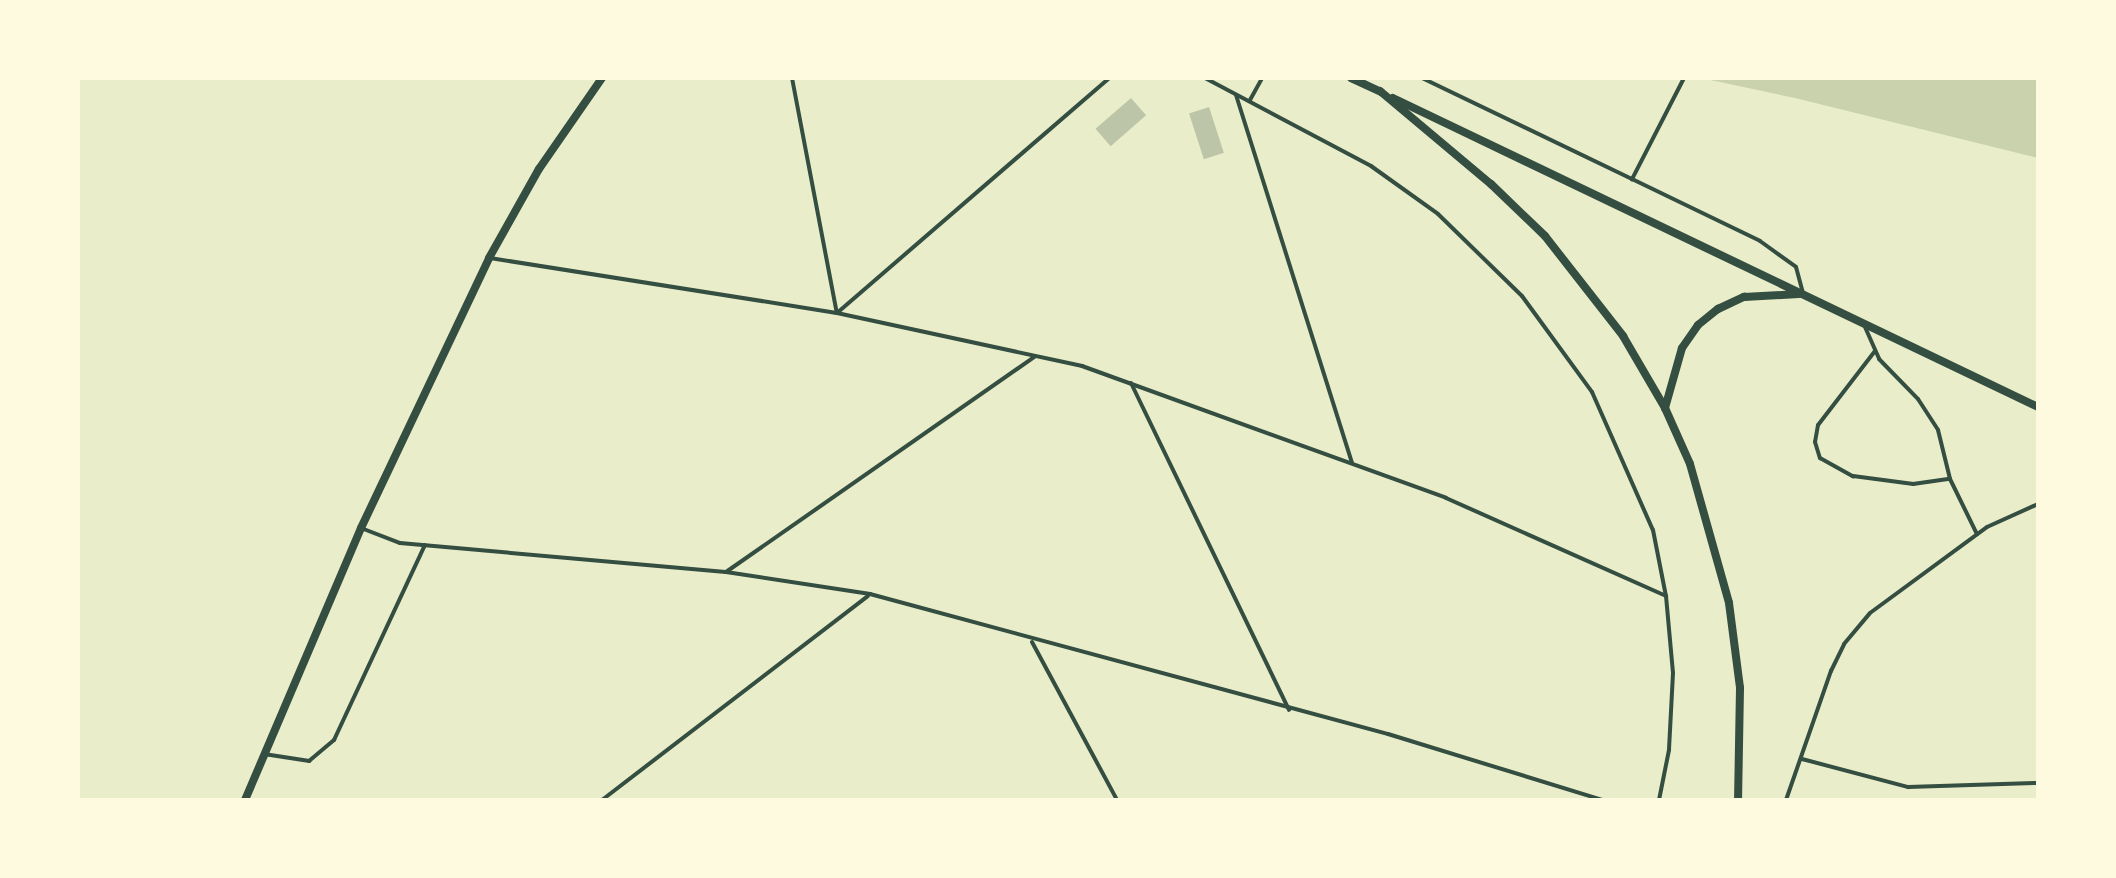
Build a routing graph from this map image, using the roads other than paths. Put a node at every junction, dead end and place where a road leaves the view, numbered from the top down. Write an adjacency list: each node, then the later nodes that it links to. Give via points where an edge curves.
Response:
1 (602, 78): 13 (street)
2 (792, 78): 15 (lane)
3 (1109, 78): 15 (lane)
4 (1205, 78): 10 (lane)
5 (1262, 78): 11 (lane)
6 (1352, 78): 9 (street)
7 (1422, 78): 12 (lane)
8 (1684, 78): 12 (lane)
9 (1380, 91): 14 (street); 21 (street, via 1546,236 1623,336)
10 (1235, 93): 11 (lane); 22 (lane)
11 (1250, 101): 30 (lane, via 1400,185 1522,296 1592,392 1617,442 1653,530)
12 (1632, 180): 14 (lane, via 1760,241 1796,268)
13 (489, 258): 15 (lane); 25 (street)
14 (1803, 294): 16 (street); 21 (street, via 1744,298 1698,325 1682,348)
15 (837, 313): 18 (lane)
16 (1863, 323): 17 (lane); 20 (street)
17 (1875, 351): 23 (lane, via 1938,430); 23 (lane, via 1818,425 1814,442 1820,458 1852,476 1933,485)
18 (1036, 355): 19 (lane); 28 (lane)
19 (1131, 382): 22 (lane); 32 (lane)
20 (2038, 407)
21 (1665, 408): 41 (street, via 1690,464 1729,604 1740,688)
22 (1352, 462): 30 (lane)
23 (1950, 478): 26 (lane)
24 (2038, 504): 26 (lane)
25 (361, 528): 27 (lane); 33 (street)
26 (1977, 534): 34 (lane, via 1904,584 1844,644)
27 (425, 545): 28 (lane); 33 (lane, via 324,753 297,762)
28 (726, 572): 29 (lane)
29 (870, 594): 31 (lane); 37 (lane)
30 (1666, 596): 40 (lane, via 1673,673)
31 (1030, 639): 32 (lane); 38 (lane)
32 (1289, 710): 39 (lane)
33 (264, 754): 36 (street)
34 (1802, 759): 35 (lane, via 1908,788); 42 (lane)
35 (2038, 783)
36 (245, 800)
37 (602, 800)
38 (1118, 800)
39 (1602, 800)
40 (1660, 800)
41 (1738, 800)
42 (1786, 800)

